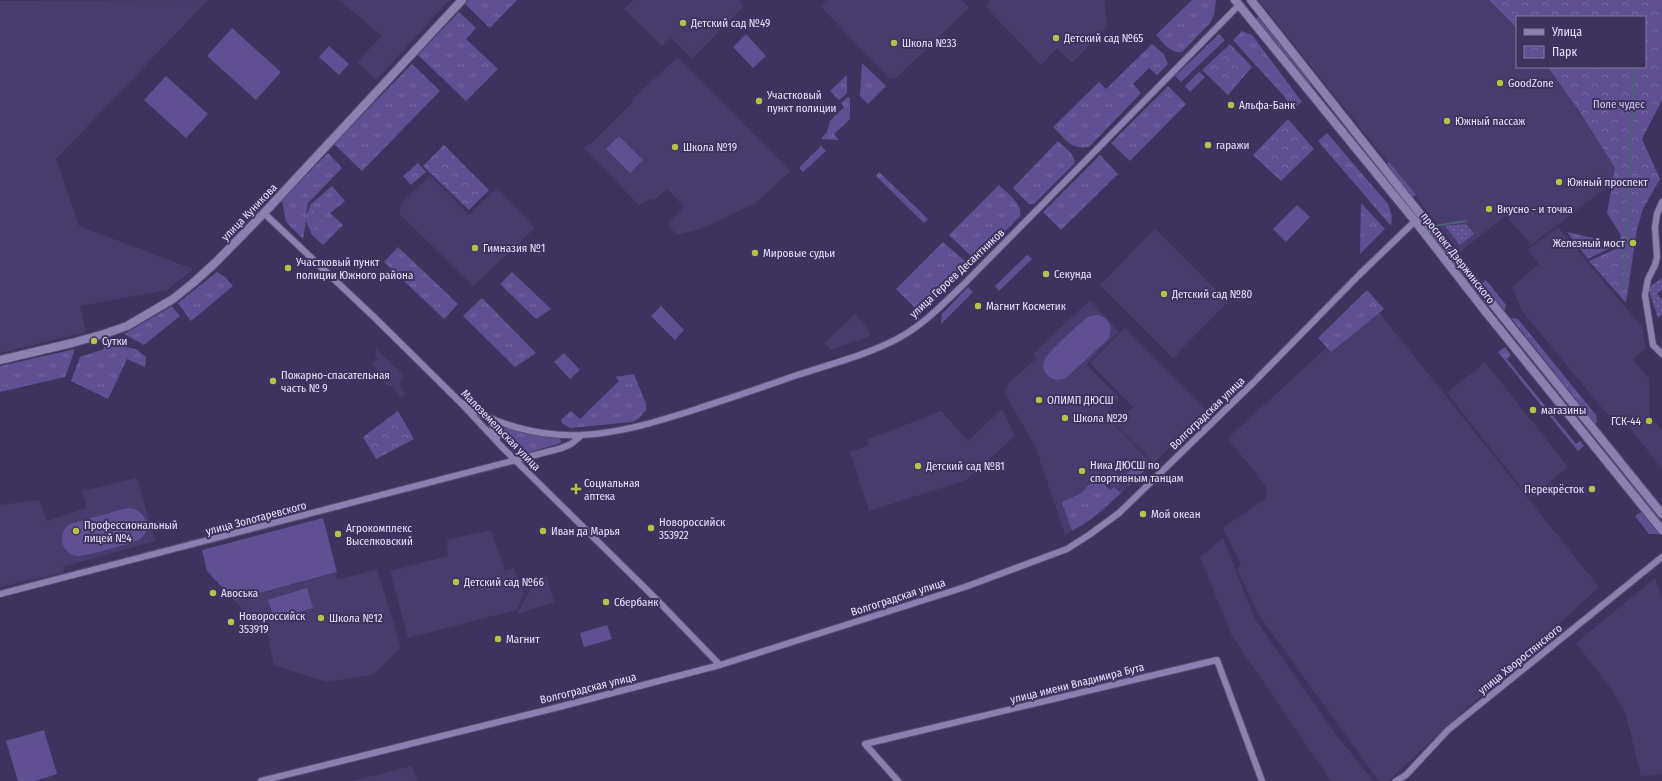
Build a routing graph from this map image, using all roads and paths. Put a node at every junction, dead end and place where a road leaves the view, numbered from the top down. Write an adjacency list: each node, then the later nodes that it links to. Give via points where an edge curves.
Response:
1 (462, 0): 5 (street, улица Куникова)
2 (1251, 0): 6 (street, проспект Дзержинского)
3 (1239, 2): 6 (street, проспект Дзержинского); 11 (street, улица Героев Десантников, via 962,286 925,320 904,335 868,351 657,422)
4 (1662, 202): 7 (street, via 1655,227 1657,257 1645,295 1654,345)
5 (264, 213): 8 (street, улица Куникова, via 193,284 127,326); 9 (street, Малоземельская улица)
6 (1418, 218): 14 (street, проспект Дзержинского); 15 (street, проспект Дзержинского, via 1485,311); 18 (street, Волгоградская улица, via 1119,513 1078,543 1056,554 964,587)
7 (1662, 354)
8 (0, 360)
9 (459, 401): 10 (street); 12 (street, Малоземельская улица)
10 (494, 420): 11 (street, via 536,432); 12 (street, via 494,433)
11 (582, 435): 13 (street, улица Героев Десантников, via 562,448)
12 (502, 447): 13 (street, Малоземельская улица)
13 (516, 460): 17 (street, улица Золотаревского); 18 (street, Малоземельская улица)
14 (1662, 514)
15 (1662, 530)
16 (1662, 557): 22 (street, улица Хворостянского, via 1448,730 1406,775)
17 (0, 594)
18 (720, 665): 19 (street, Волгоградская улица)
19 (261, 781)
20 (898, 781): 21 (street, улица имени Владимира Бута, via 865,744 1217,660)
21 (1262, 781)
22 (1396, 781)

